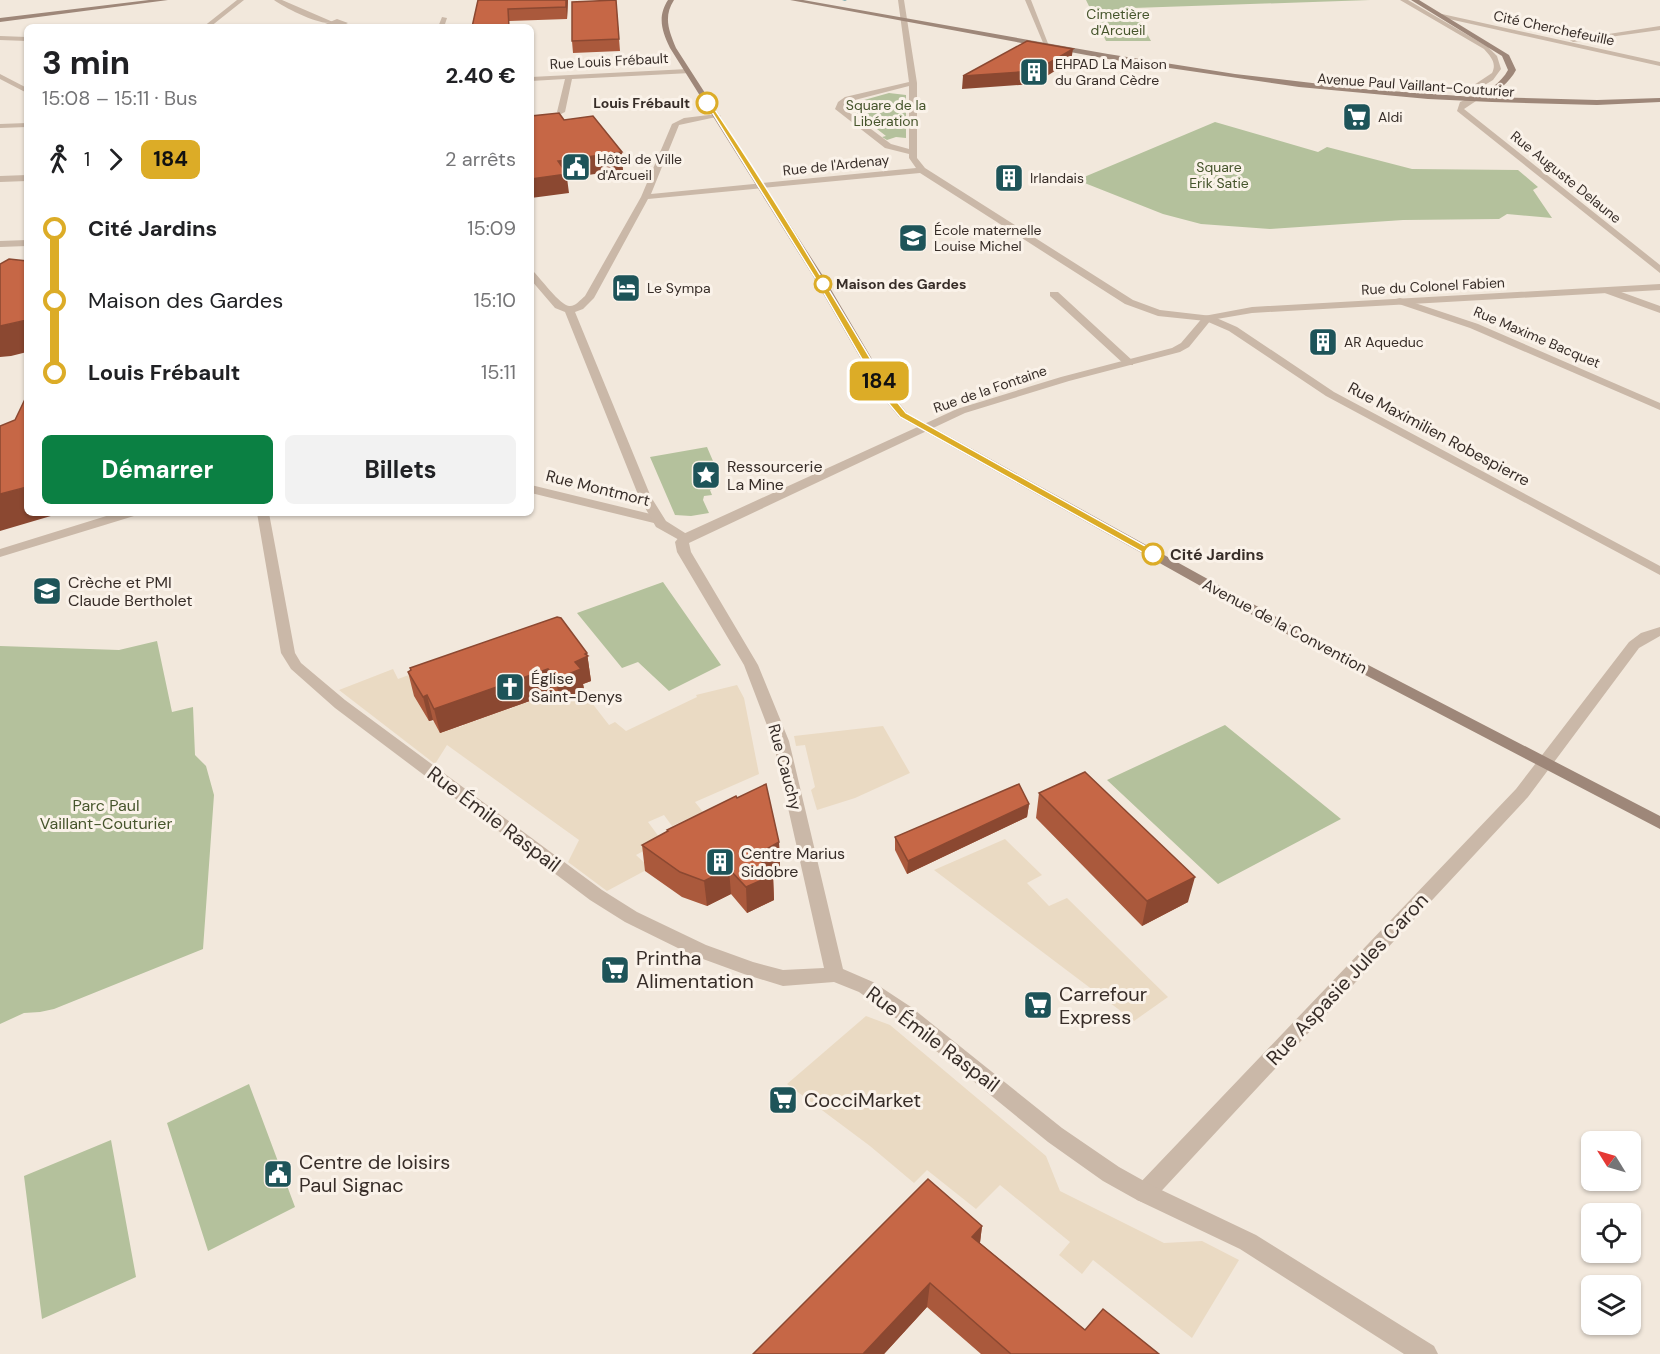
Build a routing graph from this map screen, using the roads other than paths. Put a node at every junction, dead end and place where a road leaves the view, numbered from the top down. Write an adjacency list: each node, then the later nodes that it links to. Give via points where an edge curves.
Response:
1 (165, 0): 12 (main road)
2 (241, 0): 14 (street)
3 (277, 0): 15 (street)
4 (672, 0): 25 (main road, Avenue de la Convention, via 664,13 664,27)
5 (793, 0): 13 (main road, Avenue Paul Vaillant-Couturier)
6 (901, 0): 13 (street)
7 (1028, 0): 23 (street)
8 (1403, 0): 32 (street, via 1486,48 1495,58 1498,72 1469,91)
9 (1414, 0): 10 (main road)
10 (1442, 16): 22 (street, Cité Cherchefeuille); 32 (main road, via 1497,49 1512,66 1506,79 1485,96)
11 (444, 18): 16 (street)
12 (0, 20)
13 (903, 21): 23 (main road, Avenue Paul Vaillant-Couturier); 30 (street)
14 (210, 24)
15 (329, 24)
16 (442, 24)
17 (1660, 28): 18 (street)
18 (1639, 33): 20 (street); 22 (street)
19 (0, 38): 21 (street)
20 (1652, 38)
21 (24, 39)
22 (1561, 42): 24 (street, Cité Cherchefeuille)
23 (1047, 45): 26 (main road, Avenue Paul Vaillant-Couturier)
24 (1660, 64)
25 (688, 71): 28 (street, Rue Louis Frébault); 37 (main road, Avenue de la Convention)
26 (1200, 72): 32 (main road, Avenue Paul Vaillant-Couturier, via 1346,91); 35 (main road, Avenue Paul Vaillant-Couturier, via 1318,92)
27 (0, 76): 31 (street)
28 (569, 78): 29 (street, Rue Louis Frébault); 36 (street)
29 (534, 79)
30 (913, 82): 40 (street); 40 (street, via 848,99 839,109 888,146)
31 (24, 90)
32 (1474, 99): 34 (main road, Avenue Paul Vaillant-Couturier); 35 (street)
33 (1660, 100): 34 (main road, Avenue Paul Vaillant-Couturier)
34 (1631, 102): 35 (main road, Avenue Paul Vaillant-Couturier, via 1551,107)
35 (1463, 104): 48 (street, Rue Auguste Delaune, via 1462,111)
36 (561, 112)
37 (717, 116): 44 (main road, Avenue de la Convention); 45 (street, via 676,124)
38 (24, 125): 39 (street)
39 (0, 126)
40 (912, 152): 41 (street)
41 (922, 170): 44 (street, Rue de l'Ardenay); 56 (street, via 1129,302 1158,313)
42 (24, 178): 43 (street)
43 (0, 179)
44 (762, 186): 45 (street, Rue de l'Ardenay); 59 (main road, Avenue de la Convention, via 890,399 903,415)
45 (645, 197): 54 (street, via 586,303)
46 (24, 243): 47 (street)
47 (0, 244)
48 (1660, 270)
49 (534, 277): 54 (street, via 559,306)
50 (1660, 287): 51 (street, Rue du Colonel Fabien)
51 (1606, 290): 53 (street, Rue du Colonel Fabien); 55 (street)
52 (1054, 294): 57 (street)
53 (1400, 301): 56 (street, Rue du Colonel Fabien, via 1252,310); 58 (street, Rue Maxime Bacquet, via 1474,326)
54 (569, 310): 63 (street)
55 (1660, 310)
56 (1208, 318): 57 (street, Rue de la Fontaine, via 1185,345); 66 (street, Rue Maximilien Robespierre, via 1233,329 1330,394)
57 (1130, 363): 59 (street, Rue de la Fontaine, via 994,400)
58 (1660, 407)
59 (924, 428): 64 (street, Rue de la Fontaine); 68 (main road, Avenue de la Convention, via 1286,628)
60 (534, 490): 63 (street, Rue Montmort)
61 (119, 516): 65 (street)
62 (263, 516): 70 (street, Rue Émile Raspail, via 288,653 304,674 340,704 630,917 699,950 783,978)
63 (658, 520): 64 (street)
64 (684, 540): 70 (street, Rue Cauchy, via 684,552 751,665 780,741)
65 (0, 553)
66 (1660, 571)
67 (1660, 631): 68 (street, Rue Aspasie Jules Caron, via 1635,645)
68 (1546, 763): 69 (main road, Avenue de la Convention); 71 (street, Rue Aspasie Jules Caron)
69 (1660, 823)
70 (835, 974): 71 (street, Rue Émile Raspail, via 885,1000 1070,1146)
71 (1145, 1193): 72 (street, Rue Émile Raspail, via 1248,1242)
72 (1426, 1354)

